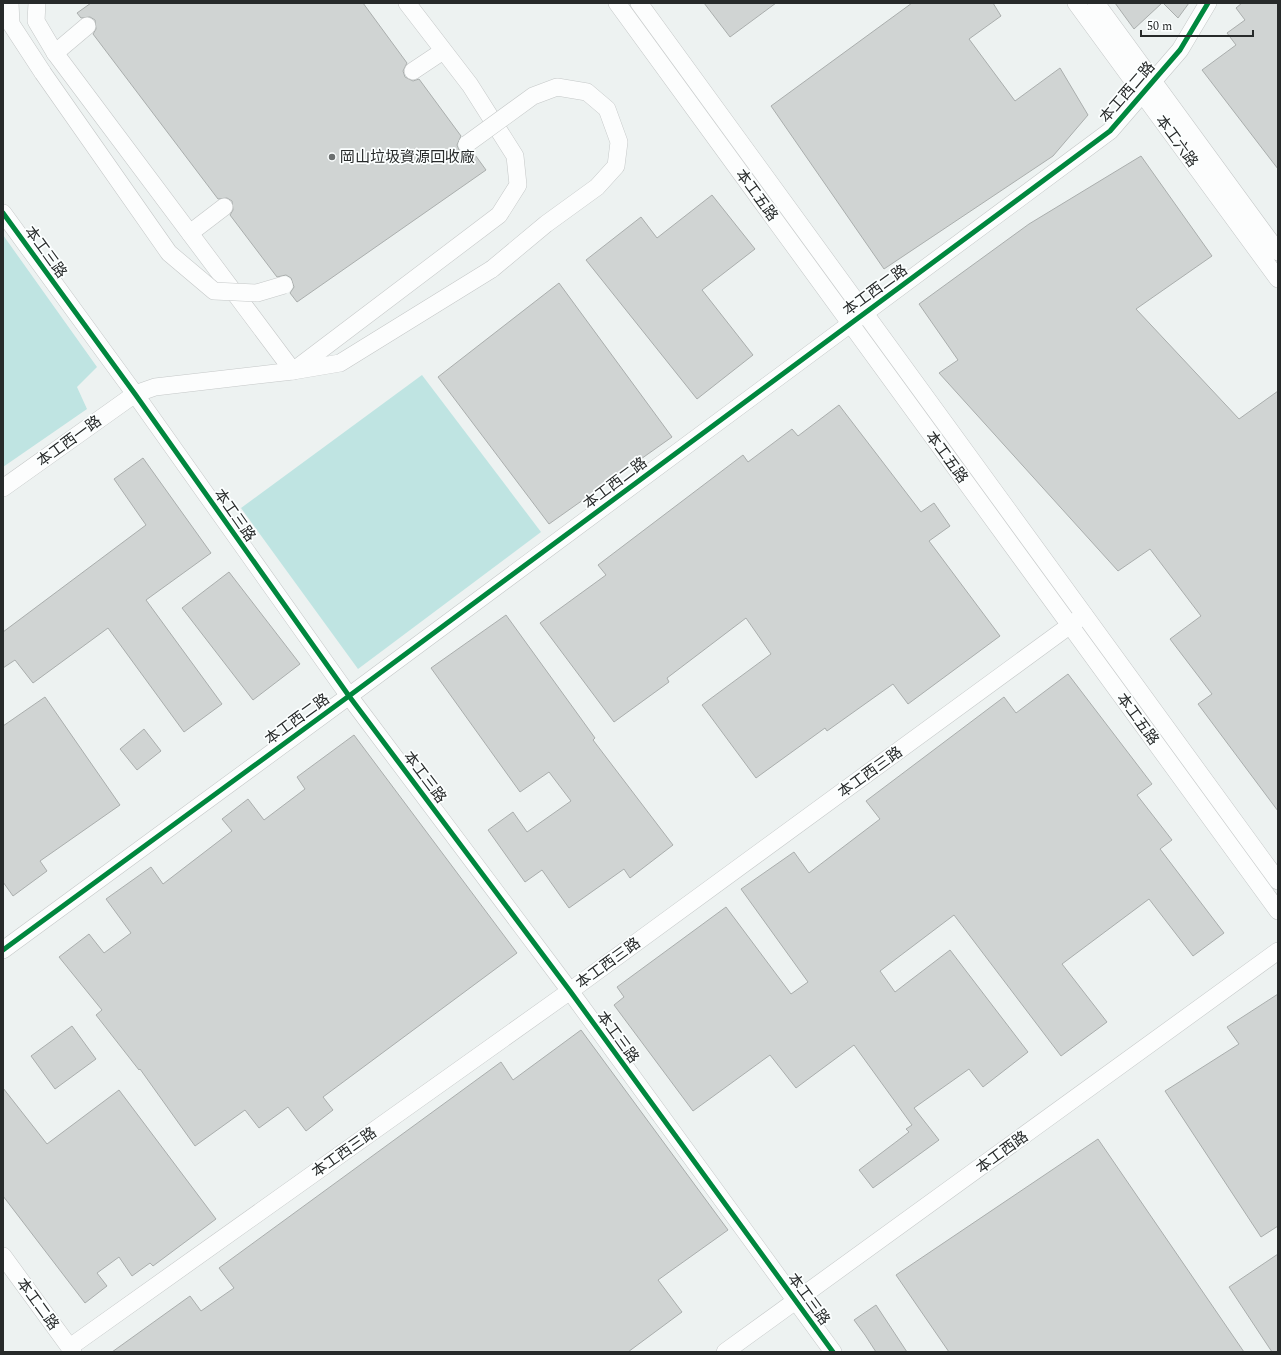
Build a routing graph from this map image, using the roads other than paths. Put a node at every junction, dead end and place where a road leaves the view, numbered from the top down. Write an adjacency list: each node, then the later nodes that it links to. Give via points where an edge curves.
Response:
1 (10, 3): 20 (street, bridge, via 12,24 42,73 169,253 214,291 256,293)
2 (37, 3): 11 (street, via 36,21)
3 (407, 3): 10 (street)
4 (617, 3): 22 (street, 本工五路)
5 (639, 3): 21 (street, 本工五路)
6 (1076, 3): 13 (street, 本工六路)
7 (1096, 3): 13 (street, 本工六路)
8 (1208, 3): 13 (street, 本工西二路, via 1180,50)
9 (86, 26): 11 (street)
10 (443, 51): 12 (street); 23 (street, via 470,85 515,156 518,185 499,215)
11 (55, 53): 17 (street)
12 (413, 71)
13 (1147, 86): 18 (street, 本工六路); 19 (street, 本工六路); 21 (street, 本工西二路, via 1110,131)
14 (467, 144): 23 (street, 本工西一路, bridge, via 533,96 557,87 587,92 607,109 619,142 616,166 597,187 546,224 492,269 340,363)
15 (224, 207): 17 (street)
16 (3, 213): 24 (street, 本工三路)
17 (190, 233): 23 (street)
18 (1278, 252)
19 (1278, 279)
20 (284, 286)
21 (865, 313): 22 (street, 本工西二路); 26 (street, 本工五路)
22 (850, 324): 27 (street, 本工五路); 28 (street, 本工西二路)
23 (293, 371): 24 (street, 本工西一路, via 155,387)
24 (135, 394): 25 (street, 本工西一路); 28 (street, 本工三路)
25 (3, 488)
26 (1084, 615): 27 (street, 本工西三路); 29 (street, 本工五路)
27 (1070, 625): 30 (street, 本工五路); 33 (street, 本工西三路)
28 (349, 696): 31 (street, 本工西二路); 33 (street, 本工三路)
29 (1278, 881)
30 (1278, 911)
31 (3, 950)
32 (1278, 951): 35 (street, 本工西路)
33 (570, 991): 35 (street, 本工三路); 36 (street, 本工西三路)
34 (3, 1256): 36 (street, 本工二路)
35 (796, 1301): 37 (street, 本工西路); 38 (street, 本工三路)
36 (71, 1350)
37 (725, 1352)
38 (833, 1352)

